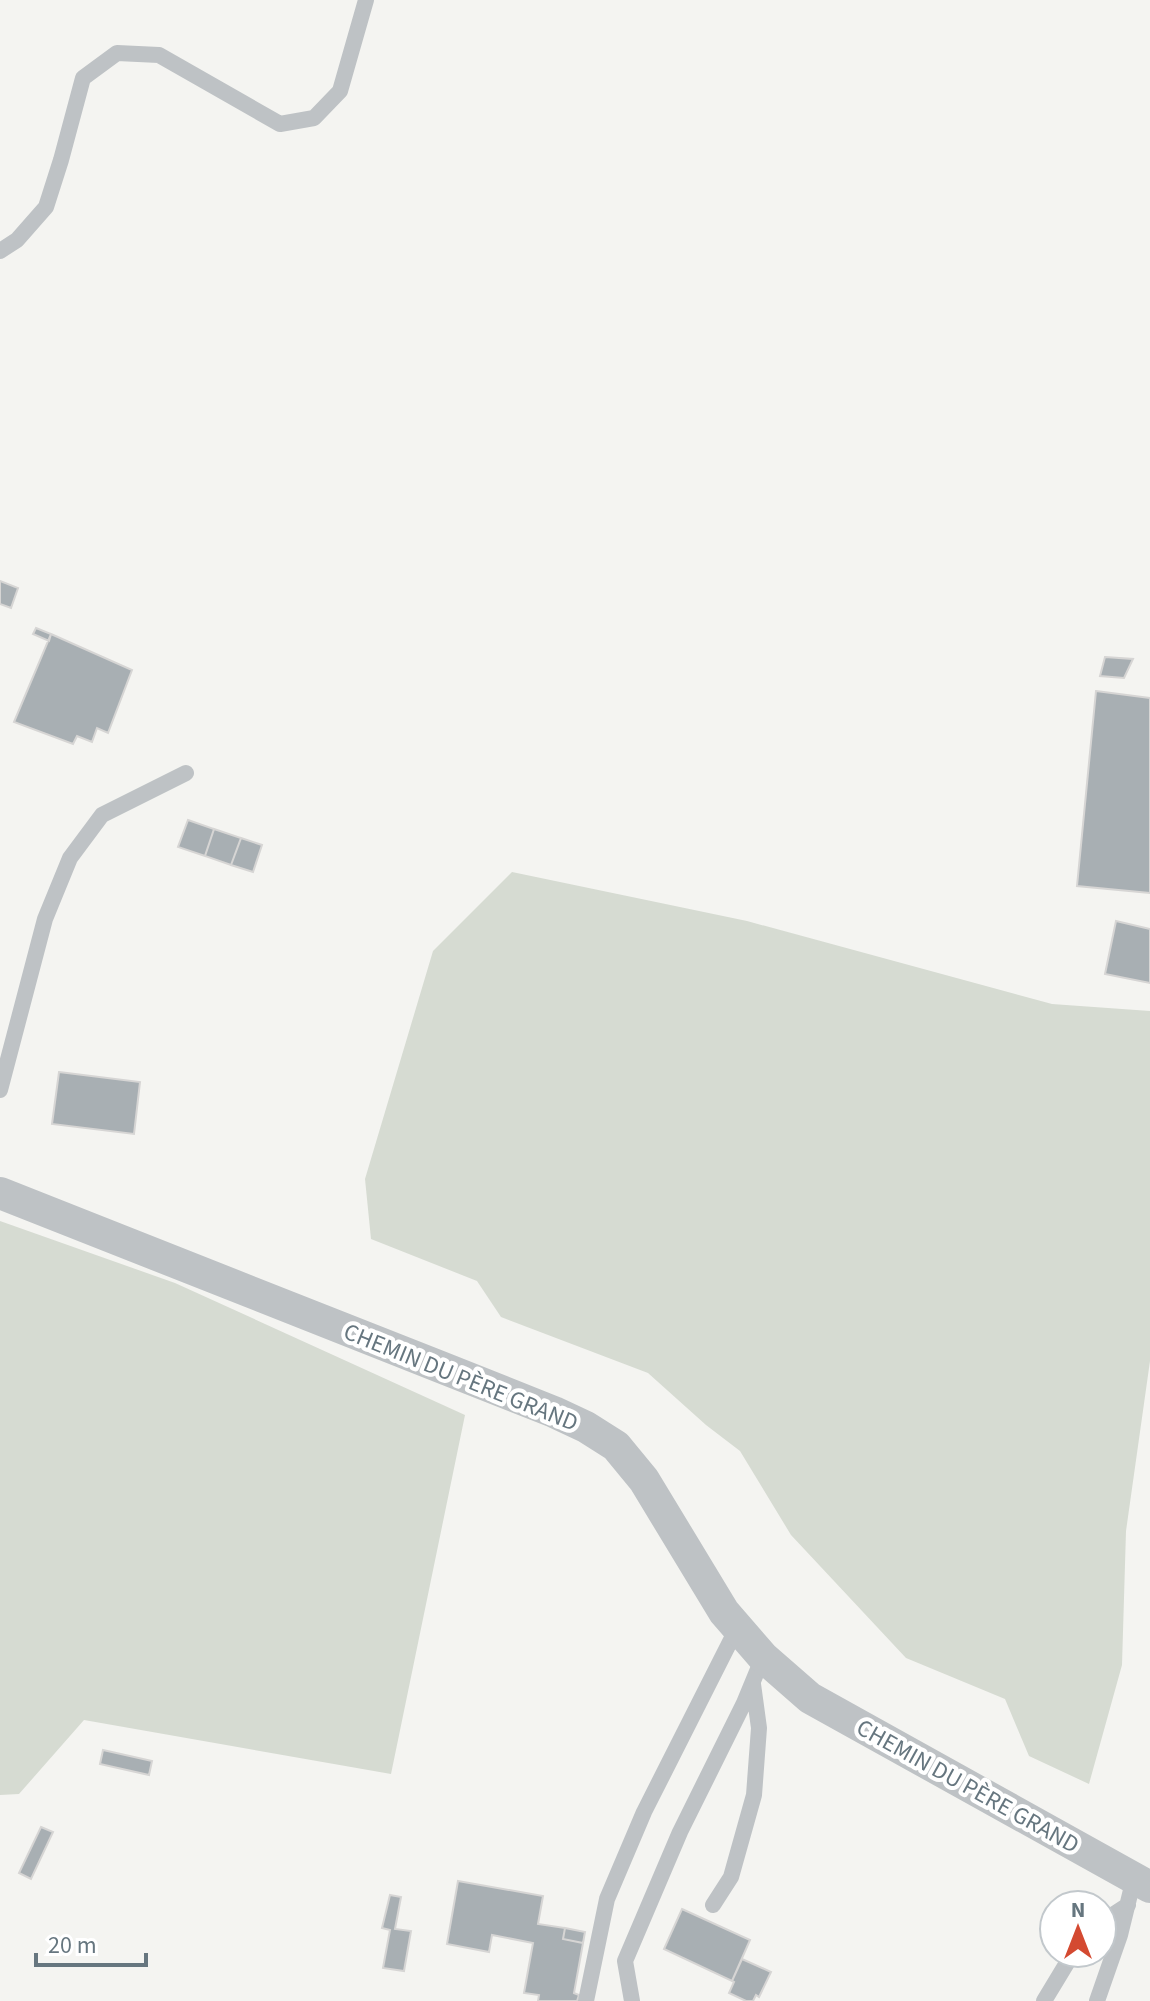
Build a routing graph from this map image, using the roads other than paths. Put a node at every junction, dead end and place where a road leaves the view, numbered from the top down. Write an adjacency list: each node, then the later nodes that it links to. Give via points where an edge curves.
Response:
1 (366, 0): 2 (lane, via 340,91 314,118 280,124 159,55 117,53 83,78 46,207)
2 (0, 251)
3 (186, 773): 4 (lane, via 102,815 70,858 45,919)
4 (0, 1090)
5 (0, 1193): 6 (street, CHEMIN DU PÈRE GRAND, via 586,1427 616,1446 644,1480)
6 (737, 1628): 7 (street, CHEMIN DU PÈRE GRAND); 12 (lane, via 644,1812 607,1899)
7 (758, 1670): 8 (street, CHEMIN DU PÈRE GRAND); 9 (lane, via 754,1795 731,1877); 13 (lane, via 625,1961)
8 (1137, 1890): 10 (lane); 15 (lane)
9 (713, 1905)
10 (1118, 1907)
11 (1063, 1969): 14 (lane)
12 (586, 2001)
13 (632, 2001)
14 (1044, 2001)
15 (1097, 2001)

